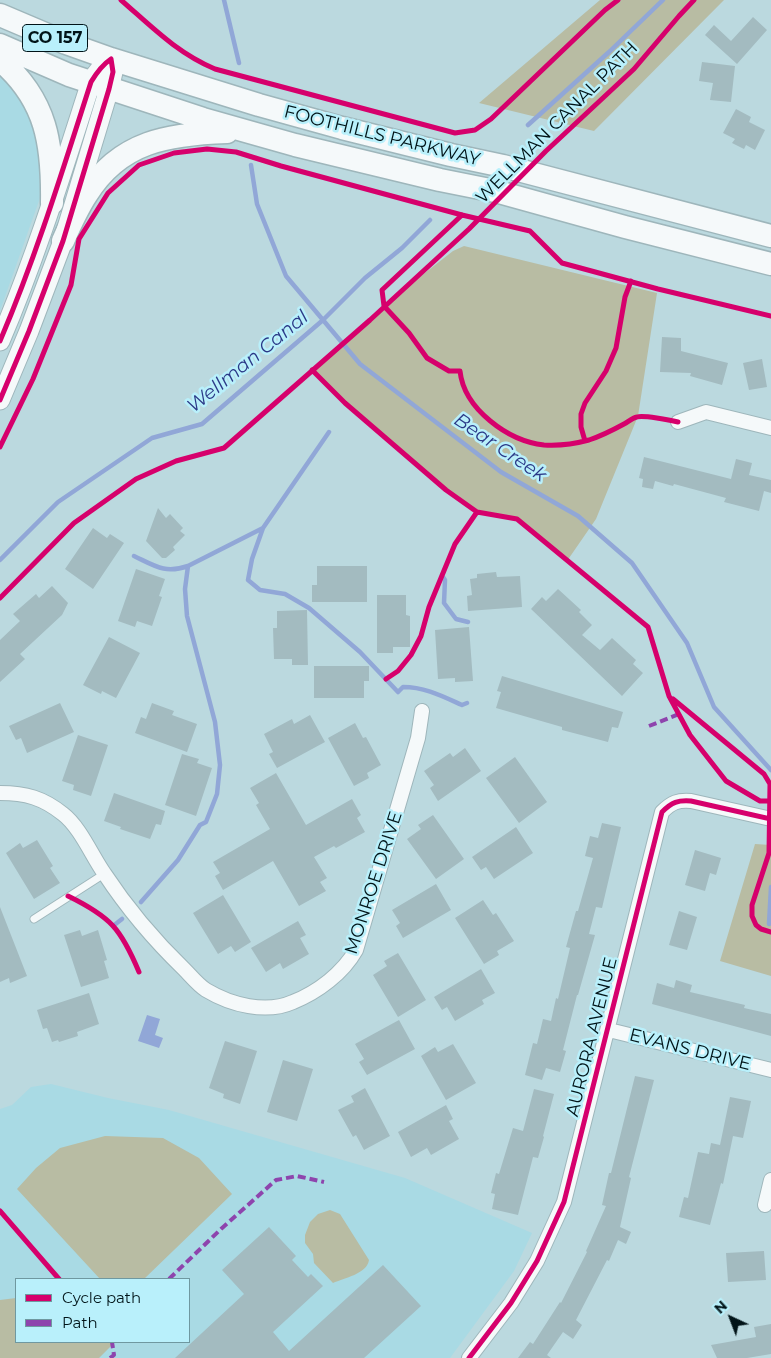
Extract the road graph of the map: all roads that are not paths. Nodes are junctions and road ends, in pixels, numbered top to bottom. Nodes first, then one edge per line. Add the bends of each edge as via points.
1 (0, 15) edge
2 (0, 46) edge
3 (111, 59) junction
4 (0, 60) edge
5 (100, 85) junction
6 (296, 144) junction
7 (52, 203) junction
8 (771, 236) edge
9 (63, 241) junction
10 (771, 264) edge
11 (0, 341) edge
12 (0, 400) edge
13 (678, 422) dead end
14 (771, 428) edge
15 (422, 711) dead end
16 (0, 793) edge
17 (771, 819) edge
18 (104, 874) junction
19 (34, 919) dead end
20 (609, 1030) junction
21 (771, 1070) edge
22 (771, 1180) edge
23 (765, 1205) dead end
24 (469, 1358) edge

1 - 3 highway, FOOTHILLS PARKWAY / CO 157
2 - 5 highway, FOOTHILLS PARKWAY / CO 157
3 - 5 main road via 113,72
3 - 8 highway, FOOTHILLS PARKWAY / CO 157 via 342,128
4 - 7 highway via 30,94 45,125 51,159
5 - 6 highway, FOOTHILLS PARKWAY / CO 157 via 203,119
5 - 7 main road
5 - 9 main road
6 - 9 highway via 227,132 186,134 148,143 118,160 96,181
6 - 10 highway, FOOTHILLS PARKWAY / CO 157
7 - 11 main road
9 - 12 main road
13 - 14 street via 706,412
15 - 18 street, MONROE DRIVE via 418,738 356,950 338,973 308,996 285,1006 262,1008 234,1002 205,989 161,946
16 - 18 street, MONROE DRIVE via 32,796 64,815
17 - 20 street, AURORA AVENUE via 678,800 662,812
18 - 19 lane
20 - 21 street, EVANS DRIVE
20 - 24 street, AURORA AVENUE via 564,1202 550,1236 511,1303
22 - 23 street

